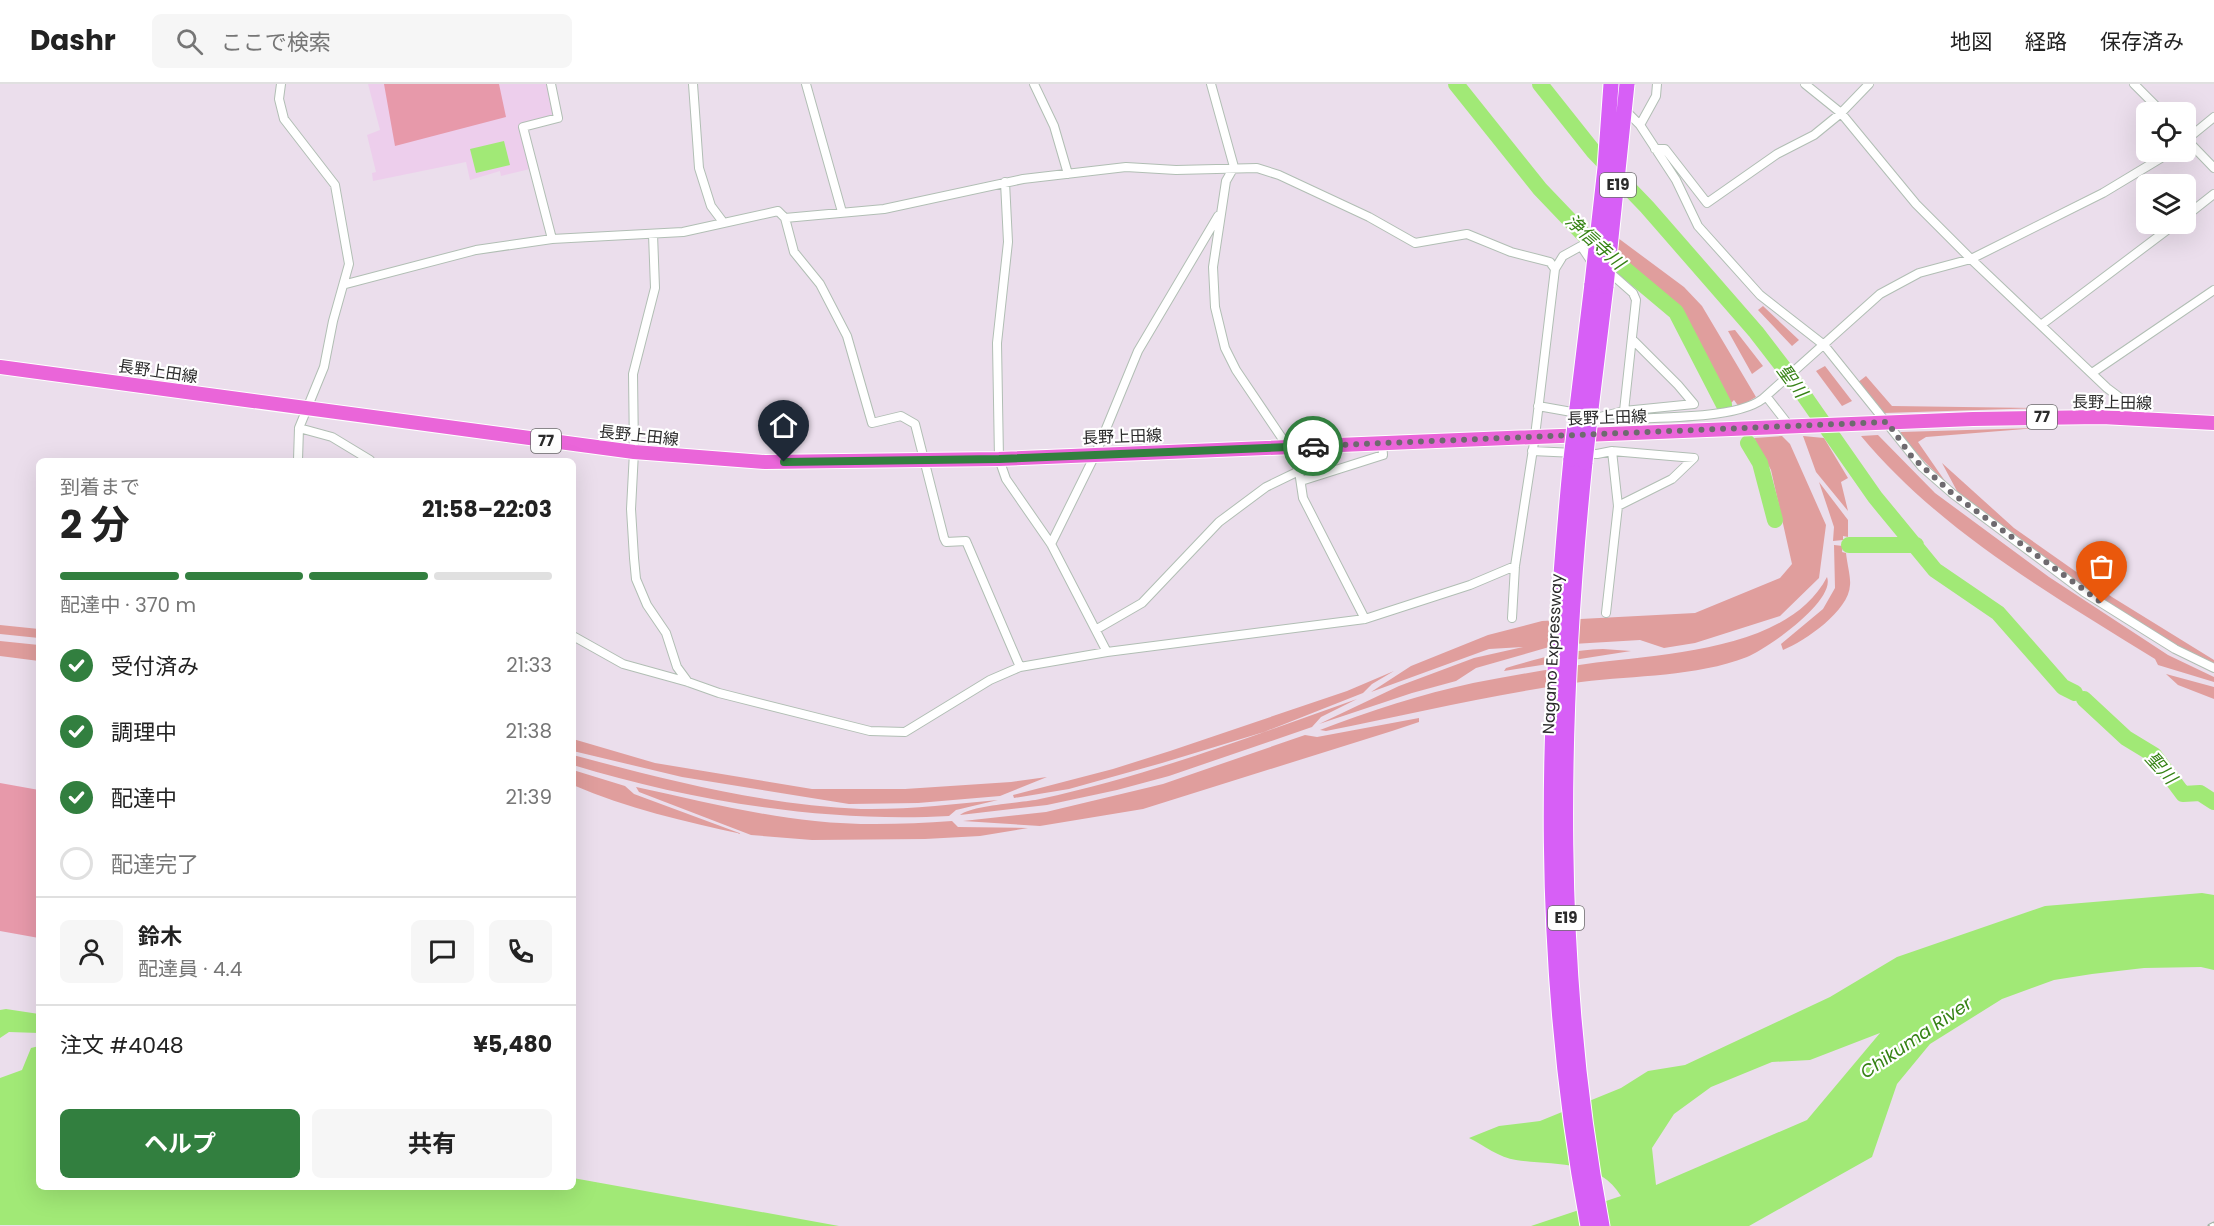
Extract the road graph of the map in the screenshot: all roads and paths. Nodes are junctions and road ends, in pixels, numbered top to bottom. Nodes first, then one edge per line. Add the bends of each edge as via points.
1 (281, 84) edge
2 (551, 84) edge
3 (693, 84) edge
4 (806, 84) edge
5 (1034, 84) edge
6 (1211, 84) edge
7 (1599, 84) edge
8 (1611, 84) edge
9 (1627, 84) edge
10 (1657, 84) edge
11 (1805, 84) edge
12 (1869, 84) edge
13 (2134, 84) edge
14 (2152, 102) edge
15 (1841, 113) junction
16 (2214, 117) edge
17 (1640, 125) junction
18 (2196, 132) edge
19 (1655, 149) junction
20 (2196, 150) edge
21 (2155, 162) edge
22 (1234, 167) junction
23 (2214, 168) edge
24 (1068, 174) junction
25 (1005, 182) junction
26 (2214, 194) edge
27 (2196, 208) edge
28 (842, 212) junction
29 (1219, 213) junction
30 (785, 218) junction
31 (723, 222) junction
32 (653, 234) junction
33 (2162, 234) edge
34 (552, 239) junction
35 (1971, 259) junction
36 (1556, 269) junction
37 (346, 284) junction
38 (1599, 285) junction
39 (2214, 290) edge
40 (2041, 325) junction
41 (1634, 341) junction
42 (1821, 347) junction
43 (0, 367) edge
44 (2092, 373) junction
45 (1769, 393) junction
46 (1538, 406) junction
47 (306, 409) junction
48 (1624, 411) junction
49 (1612, 414) junction
50 (2145, 419) junction
51 (1887, 422) junction
52 (2214, 423) edge
53 (299, 428) junction
54 (1795, 428) junction
55 (1535, 436) junction
56 (1382, 442) junction
57 (1288, 447) junction
58 (1532, 451) junction
59 (1612, 451) junction
60 (634, 452) junction
61 (1096, 453) junction
62 (298, 458) edge
63 (367, 458) edge
64 (999, 459) junction
65 (923, 460) junction
66 (1299, 471) junction
67 (1301, 481) junction
68 (1618, 506) junction
69 (1051, 544) junction
70 (1515, 566) junction
71 (1606, 613) dead end
72 (1512, 618) dead end
73 (1365, 619) junction
74 (1097, 629) junction
75 (576, 638) edge
76 (1107, 652) junction
77 (1020, 667) junction
78 (2214, 668) edge
79 (688, 682) junction
80 (1591, 1226) edge

1 - 37 street via 279,99 284,119 335,185 350,264
2 - 34 street via 558,118 523,127
3 - 31 street via 699,168 711,206
4 - 28 street
5 - 24 street via 1054,126
6 - 22 street
7 - 17 street
8 - 38 highway, Nagano Expressway / E19, bridge
9 - 38 highway, Nagano Expressway / E19, bridge
10 - 17 street via 1656,96
11 - 15 street
12 - 15 street
13 - 14 street
15 - 19 street via 1814,135 1777,154 1707,203 1665,149
15 - 35 street via 1916,204
16 - 18 street
17 - 19 street
19 - 42 street via 1689,203 1698,226 1760,294
20 - 23 street
21 - 35 street via 2103,194
22 - 24 street via 1126,167
22 - 29 street via 1226,181
22 - 36 street via 1257,168 1279,175 1415,243 1467,234 1550,262
24 - 25 street
25 - 28 street via 916,203
25 - 64 street via 1008,242 997,344
26 - 27 street
28 - 30 street
29 - 57 street via 1213,267 1215,307 1226,348 1236,370
29 - 61 street via 1138,351
30 - 31 street via 778,211
30 - 65 street via 794,252 820,284 847,336 872,423 907,417 917,428
31 - 32 street
32 - 34 street
32 - 60 street via 655,288 633,374
33 - 40 street
34 - 37 street via 476,250
35 - 40 street
35 - 42 street via 1903,280 1880,294
36 - 41 street via 1563,256 1581,246 1591,261 1616,278 1636,300
36 - 46 street
37 - 47 street via 337,306 324,367
38 - 80 highway, Nagano Expressway / E19, bridge via 1564,608 1568,956
39 - 44 street
40 - 44 street
41 - 48 street
41 - 48 street via 1694,404
42 - 45 street
42 - 51 street
43 - 47 main road, 長野上田線 / 77
44 - 50 street via 2118,398 2141,400
45 - 49 street via 1759,404 1738,411 1628,419
45 - 54 street
46 - 49 street via 1600,417
46 - 55 street
47 - 53 street
47 - 60 main road, 長野上田線 / 77
48 - 49 street
50 - 51 main road, 長野上田線 / 77 via 2026,417
50 - 52 main road, 長野上田線 / 77
51 - 54 main road, 長野上田線 / 77
51 - 78 street via 1917,462 1978,513 2084,592
53 - 62 street
53 - 63 street via 332,437
54 - 55 main road, 長野上田線 / 77
55 - 56 main road, 長野上田線 / 77
55 - 58 street
56 - 57 main road, 長野上田線 / 77
56 - 67 street via 1383,455
57 - 61 main road, 長野上田線 / 77
57 - 66 street
58 - 59 street
58 - 70 street
59 - 68 street
59 - 68 street via 1694,458 1672,478
60 - 65 main road, 長野上田線 / 77 via 774,462
60 - 79 street via 631,508 636,579 647,605 666,633 677,667
61 - 64 main road, 長野上田線 / 77
61 - 69 street
64 - 65 main road, 長野上田線 / 77
64 - 69 street via 1006,479
65 - 77 street via 944,538 946,542 966,541
66 - 67 street
66 - 74 street via 1266,487 1219,522 1142,603
67 - 73 street via 1303,498
68 - 71 street
69 - 74 street
70 - 72 street
70 - 73 street
73 - 76 street
74 - 76 street
75 - 79 street via 623,664
76 - 77 street
77 - 79 street via 990,680 905,732 884,733 802,716

